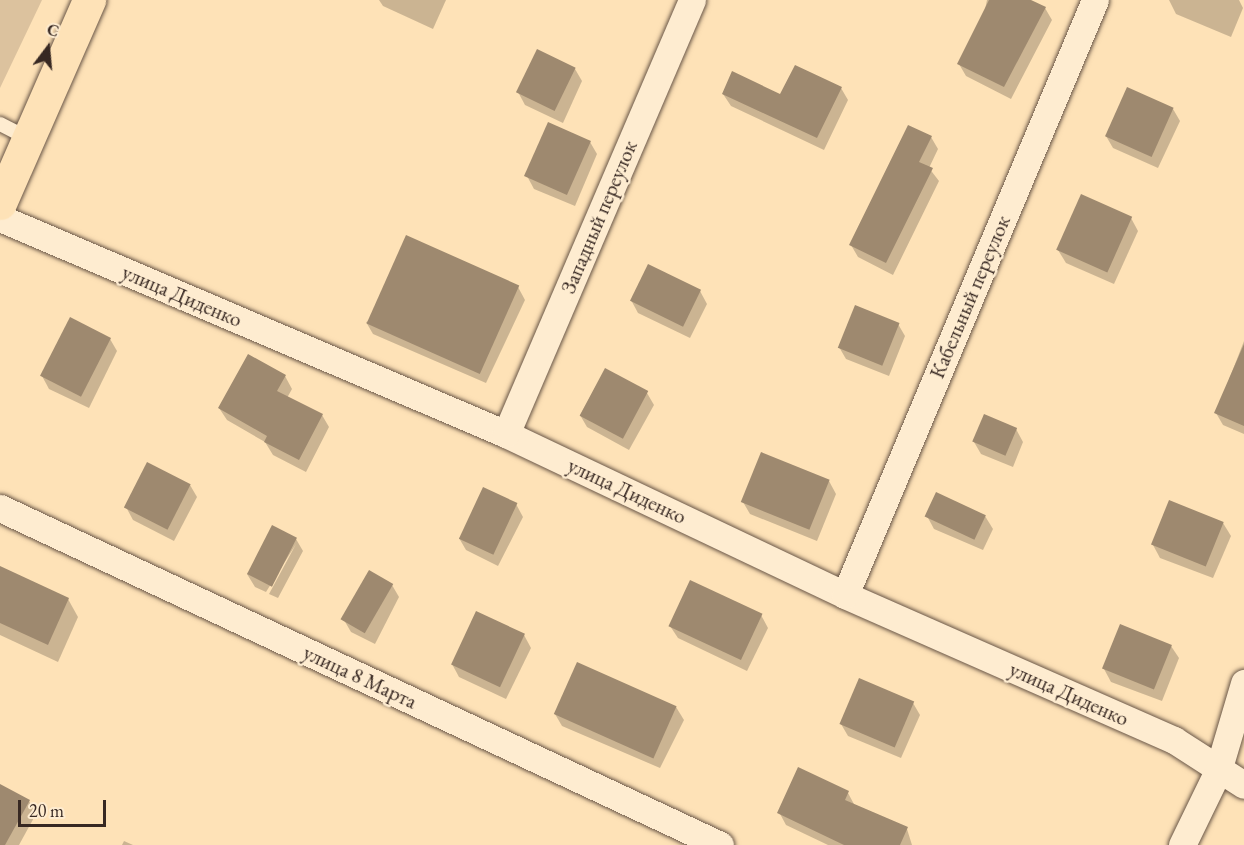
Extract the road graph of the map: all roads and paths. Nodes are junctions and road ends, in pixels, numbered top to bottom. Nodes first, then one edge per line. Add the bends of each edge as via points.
1 (89, 0) edge
2 (692, 0) edge
3 (1095, 0) edge
4 (14, 131) edge
5 (0, 203) edge
6 (0, 218) edge
7 (506, 434) junction
8 (0, 508) edge
9 (845, 595) junction
10 (1244, 683) edge
11 (1218, 771) junction
12 (1244, 785) edge
13 (720, 845) edge
14 (1182, 845) edge

1 - 4 main road
2 - 7 street, Западный переулок
3 - 9 street, Кабельный переулок
4 - 5 main road
6 - 7 street, улица Диденко
7 - 9 street, улица Диденко
8 - 13 street, улица 8 Марта
9 - 11 street, улица Диденко via 1174,740
10 - 11 street
11 - 12 street, улица Диденко
11 - 14 street

